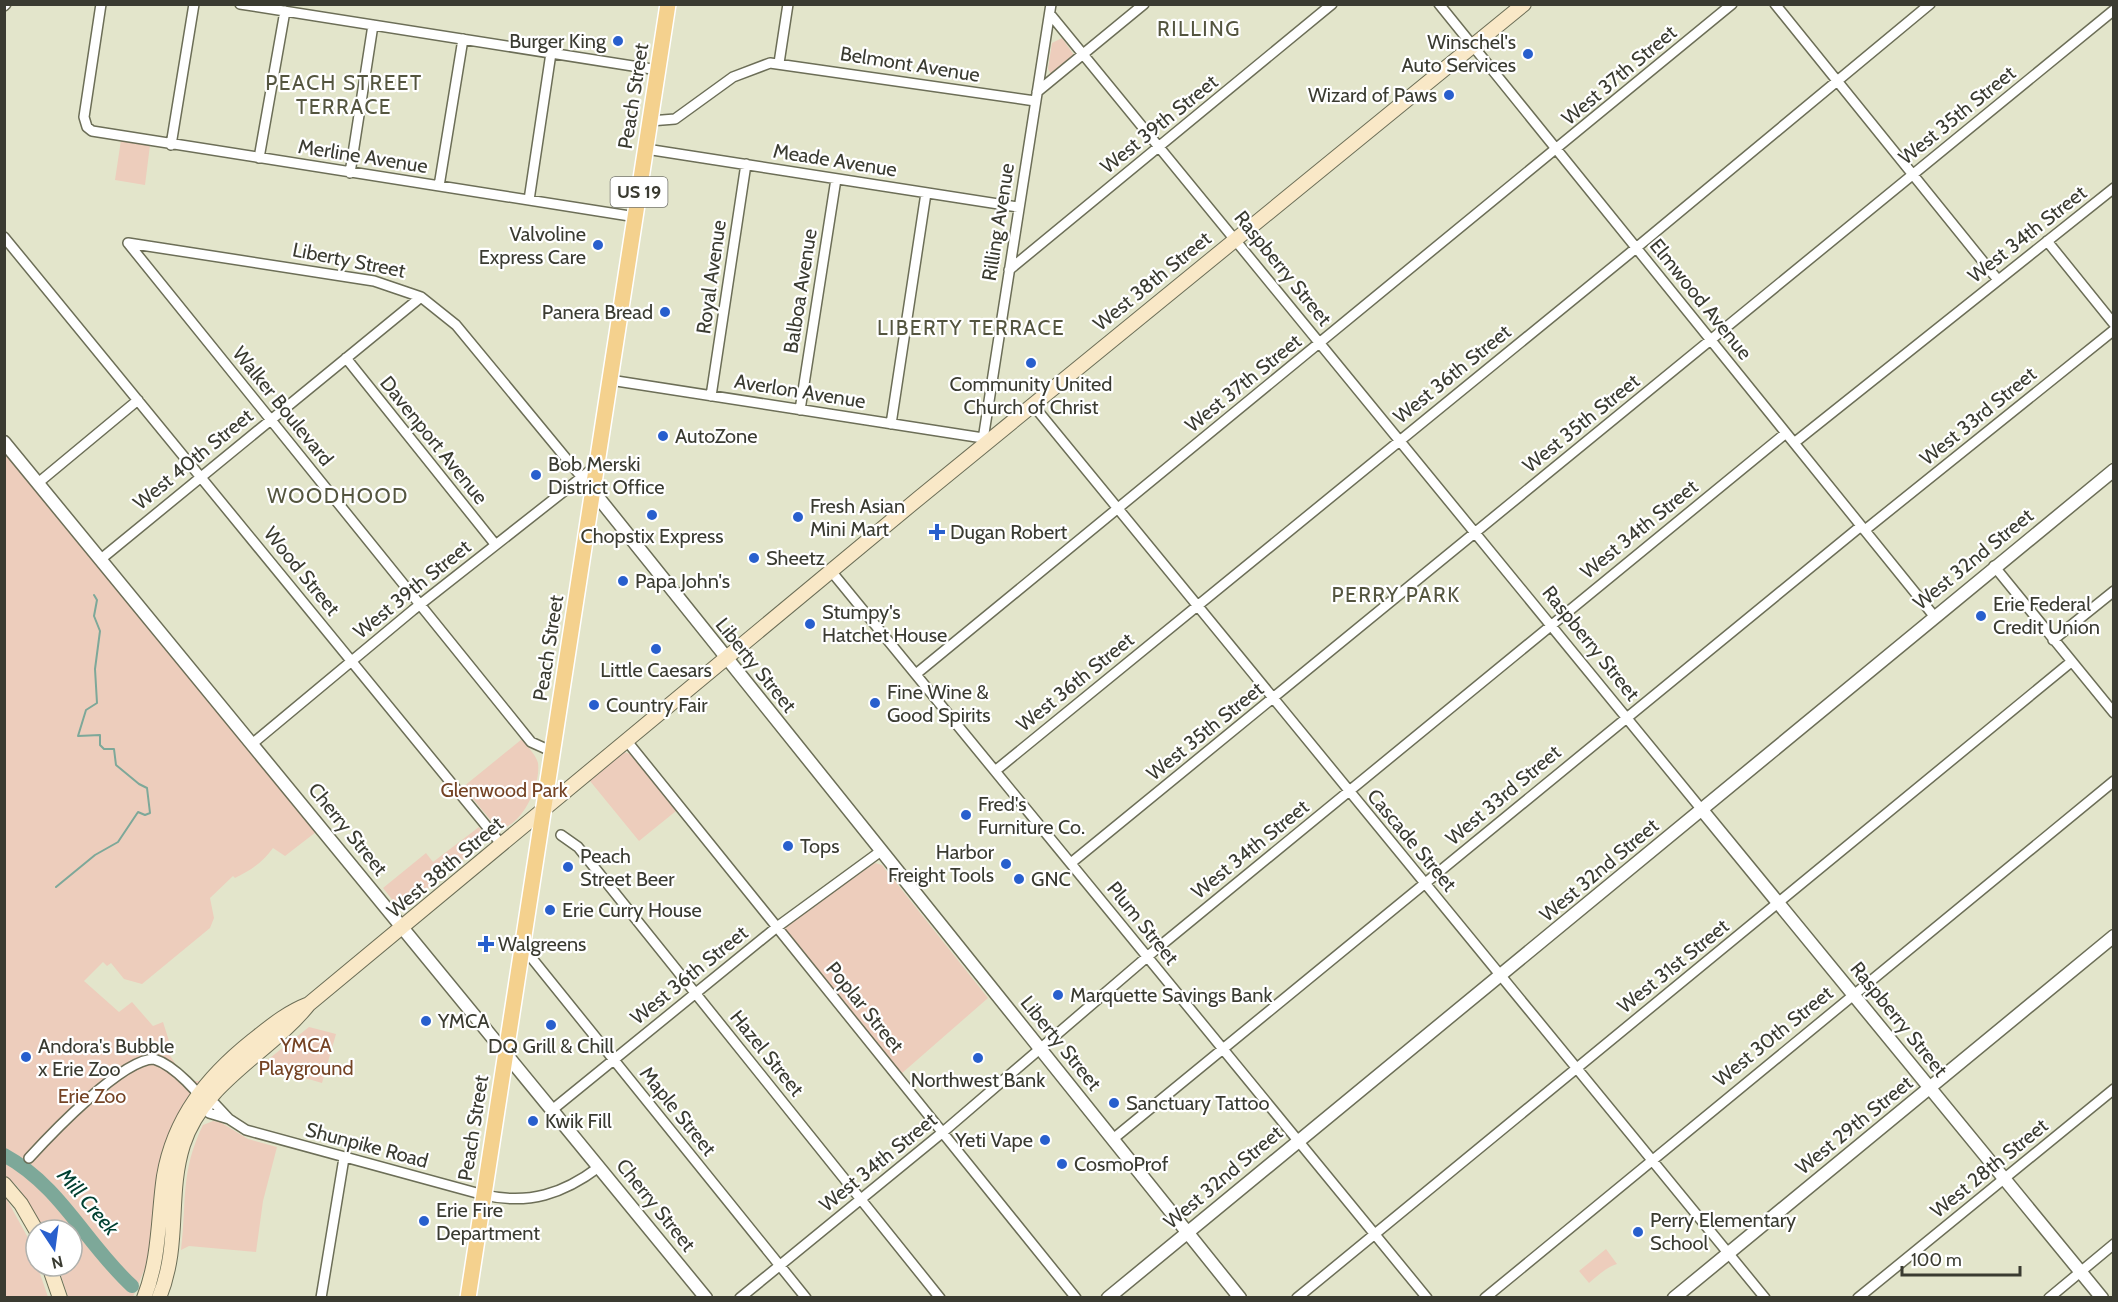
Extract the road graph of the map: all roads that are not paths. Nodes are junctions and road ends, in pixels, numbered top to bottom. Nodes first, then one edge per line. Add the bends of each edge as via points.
1 (101, 4) edge
2 (194, 4) edge
3 (240, 4) edge
4 (669, 4) edge
5 (788, 4) edge
6 (1144, 4) edge
7 (1332, 4) edge
8 (1439, 4) edge
9 (1524, 4) edge
10 (1732, 4) edge
11 (1775, 4) edge
12 (1930, 4) edge
13 (1051, 9) edge
14 (2114, 10) edge
15 (285, 12) junction
16 (373, 25) junction
17 (463, 39) junction
18 (1473, 46) junction
19 (551, 53) junction
20 (1082, 55) junction
21 (779, 63) junction
22 (658, 70) junction
23 (1837, 81) junction
24 (1036, 97) junction
25 (650, 122) junction
26 (171, 145) junction
27 (646, 148) junction
28 (1158, 148) junction
29 (1557, 150) junction
30 (259, 158) junction
31 (746, 164) junction
32 (350, 172) junction
33 (1912, 175) junction
34 (836, 179) junction
35 (439, 186) junction
36 (2114, 188) edge
37 (926, 193) junction
38 (528, 200) junction
39 (1018, 207) junction
40 (636, 217) junction
41 (4, 237) edge
42 (1234, 239) junction
43 (2047, 241) junction
44 (128, 243) joint
45 (1636, 248) junction
46 (1009, 270) junction
47 (1998, 280) junction
48 (421, 297) junction
49 (2114, 324) edge
50 (2114, 330) edge
51 (1711, 340) junction
52 (1319, 343) junction
53 (346, 358) junction
54 (610, 380) junction
55 (711, 396) junction
56 (138, 400) junction
57 (1033, 405) junction
58 (800, 410) junction
59 (270, 420) junction
60 (891, 424) junction
61 (1786, 433) junction
62 (1399, 440) junction
63 (4, 442) edge
64 (983, 442) junction
65 (1794, 443) junction
66 (597, 465) junction
67 (2114, 470) edge
68 (201, 476) junction
69 (580, 478) junction
70 (38, 483) junction
71 (592, 491) junction
72 (1118, 508) junction
73 (1863, 528) junction
74 (1474, 533) junction
75 (495, 544) junction
76 (100, 558) junction
77 (1994, 566) junction
78 (831, 571) junction
79 (2114, 591) edge
80 (420, 605) junction
81 (1198, 606) junction
82 (1934, 616) junction
83 (1551, 624) junction
84 (2053, 640) junction
85 (725, 658) junction
86 (352, 661) junction
87 (2071, 662) junction
88 (916, 674) junction
89 (1274, 698) junction
90 (2113, 711) edge
91 (1626, 717) junction
92 (626, 740) junction
93 (252, 744) junction
94 (553, 752) junction
95 (995, 771) junction
96 (2114, 782) edge
97 (1349, 792) junction
98 (1702, 810) junction
99 (544, 811) junction
100 (561, 836) dead end
101 (502, 845) junction
102 (881, 851) junction
103 (1071, 863) junction
104 (1425, 883) junction
105 (1778, 903) junction
106 (402, 927) junction
107 (777, 927) junction
108 (2114, 936) edge
109 (522, 946) junction
110 (1148, 957) junction
111 (1500, 976) junction
112 (696, 993) junction
113 (1853, 994) junction
114 (1223, 1048) junction
115 (1040, 1049) junction
116 (506, 1053) junction
117 (614, 1060) junction
118 (1576, 1069) junction
119 (1930, 1087) junction
120 (2114, 1089) edge
121 (202, 1098) junction
122 (552, 1110) junction
123 (190, 1117) junction
124 (943, 1132) junction
125 (1113, 1139) junction
126 (1298, 1140) junction
127 (29, 1158) dead end
128 (344, 1158) junction
129 (1652, 1159) junction
130 (599, 1167) junction
131 (2005, 1178) junction
132 (4, 1184) edge
133 (484, 1196) junction
134 (862, 1199) junction
135 (29, 1218) edge
136 (1187, 1232) junction
137 (1374, 1233) junction
138 (2114, 1244) edge
139 (1728, 1253) junction
140 (780, 1265) junction
141 (2080, 1272) junction
142 (53, 1278) edge
143 (147, 1292) edge
144 (60, 1298) edge
145 (140, 1298) edge
146 (159, 1298) edge
147 (321, 1298) edge
148 (468, 1298) edge
149 (706, 1298) edge
150 (740, 1298) edge
151 (806, 1298) edge
152 (940, 1298) edge
153 (1076, 1298) edge
154 (1108, 1298) edge
155 (1240, 1298) edge
156 (1297, 1298) edge
157 (1427, 1298) edge
158 (1485, 1298) edge
159 (1674, 1298) edge
160 (1765, 1298) edge
161 (1858, 1298) edge
162 (2049, 1298) edge
163 (2102, 1298) edge

1 - 26 street, Merline Avenue via 84,117 87,127 101,134
2 - 26 street
3 - 15 street
4 - 22 main road, Peach Street / US 19
5 - 21 street
6 - 20 street
7 - 28 street, West 39th Street
8 - 18 street, Elmwood Avenue
9 - 18 main road, West 38th Street
10 - 29 street, West 37th Street
11 - 23 street
12 - 23 street, West 36th Street
13 - 20 street, Raspberry Street
13 - 24 street, Rilling Avenue
14 - 33 street, West 35th Street
15 - 16 street
15 - 30 street
16 - 17 street
16 - 32 street
17 - 19 street
17 - 35 street
18 - 29 street, Elmwood Avenue
18 - 42 main road, West 38th Street
19 - 22 street
19 - 38 street
20 - 24 street
20 - 28 street, Raspberry Street
21 - 24 street, Belmont Avenue
21 - 25 street via 733,77 675,119
22 - 25 main road, Peach Street / US 19
23 - 33 street
23 - 45 street, West 36th Street
24 - 39 street, Rilling Avenue
25 - 27 main road, Peach Street / US 19
26 - 30 street, Merline Avenue
27 - 31 street, Meade Avenue
27 - 40 main road, Peach Street / US 19
28 - 42 street, Raspberry Street
28 - 46 street, West 39th Street
29 - 45 street, Elmwood Avenue
29 - 52 street, West 37th Street
30 - 32 street, Merline Avenue
31 - 34 street, Meade Avenue
31 - 55 street, Royal Avenue
32 - 35 street, Merline Avenue
33 - 47 street
33 - 51 street, West 35th Street
34 - 37 street, Meade Avenue
34 - 58 street, Balboa Avenue
35 - 38 street, Merline Avenue
36 - 43 street, West 34th Street
37 - 39 street, Meade Avenue
37 - 60 street
38 - 40 street, Merline Avenue
39 - 46 street, Rilling Avenue
40 - 54 main road, Peach Street / US 19
41 - 56 street, Wood Street
42 - 52 street, Raspberry Street
42 - 57 main road, West 38th Street
43 - 47 street, West 34th Street
43 - 49 street
44 - 48 street, Liberty Street via 374,281
44 - 59 street, Walker Boulevard
45 - 51 street, Elmwood Avenue
45 - 62 street, West 36th Street
46 - 64 street, Rilling Avenue
47 - 65 street, West 34th Street
48 - 53 street, West 40th Street
48 - 69 street, Liberty Street via 456,325
50 - 73 street, West 33rd Street
51 - 61 street, Elmwood Avenue
51 - 74 street, West 35th Street
52 - 62 street, Raspberry Street
52 - 72 street, West 37th Street
53 - 59 street, West 40th Street
53 - 75 street, Davenport Avenue
54 - 55 street, Averlon Avenue
54 - 66 main road, Peach Street / US 19
55 - 58 street, Averlon Avenue
56 - 68 street, Wood Street
56 - 70 street
57 - 64 main road, West 38th Street
57 - 72 street, Cascade Street
58 - 60 street, Averlon Avenue
59 - 68 street, West 40th Street
59 - 80 street, Walker Boulevard
60 - 64 street, Averlon Avenue
61 - 65 street, Elmwood Avenue
61 - 83 street, West 34th Street
62 - 74 street, Raspberry Street
62 - 81 street, West 36th Street
63 - 70 street, Cherry Street
64 - 78 main road, West 38th Street
65 - 73 street, Elmwood Avenue
66 - 69 street, West 39th Street
66 - 71 main road, Peach Street / US 19
67 - 77 street, West 32nd Street
68 - 76 street, West 40th Street
68 - 86 street, Wood Street
69 - 71 street, Liberty Street
69 - 75 street, West 39th Street
70 - 76 street, Cherry Street
71 - 85 street, Liberty Street
71 - 94 main road, Peach Street / US 19
72 - 81 street, Cascade Street
72 - 88 street, West 37th Street
73 - 82 street, Elmwood Avenue
73 - 91 street, West 33rd Street
74 - 83 street, Raspberry Street
74 - 89 street, West 35th Street
75 - 80 street, West 39th Street
76 - 93 street, Cherry Street
77 - 82 street, West 32nd Street
77 - 84 street
78 - 85 main road, West 38th Street
78 - 88 street, Plum Street
79 - 84 street
80 - 86 street, West 39th Street
80 - 94 street, Walker Boulevard via 531,742
81 - 89 street, Cascade Street
81 - 95 street, West 36th Street
82 - 98 street, West 32nd Street
83 - 91 street, Raspberry Street
83 - 97 street, West 34th Street
84 - 87 street
85 - 92 main road, West 38th Street
85 - 102 street, Liberty Street
86 - 93 street, West 39th Street
86 - 101 street, Wood Street
87 - 90 street
87 - 105 street, West 31st Street
88 - 95 street, Plum Street
89 - 97 street, Cascade Street
89 - 103 street, West 35th Street
91 - 98 street, Raspberry Street
91 - 104 street, West 33rd Street
92 - 99 main road, West 38th Street
92 - 107 street, Poplar Street
93 - 106 street, Cherry Street
94 - 99 main road, Peach Street / US 19
95 - 103 street, Plum Street
96 - 113 street, West 30th Street
97 - 104 street, Cascade Street
97 - 110 street, West 34th Street
98 - 105 street, Raspberry Street
98 - 111 street, West 32nd Street
99 - 101 main road, West 38th Street
99 - 109 main road, Peach Street / US 19
100 - 112 street, Hazel Street via 578,847
101 - 106 main road, West 38th Street
102 - 107 street, West 36th Street
102 - 115 street, Liberty Street
103 - 110 street, Plum Street
104 - 111 street, Cascade Street
104 - 114 street, West 33rd Street
105 - 113 street, Raspberry Street
105 - 118 street, West 31st Street
106 - 116 street, Cherry Street
106 - 121 main road, West 38th Street
107 - 112 street, West 36th Street
107 - 124 street, Poplar Street
108 - 119 street, West 29th Street
109 - 116 main road, Peach Street / US 19
109 - 117 street, Maple Street
110 - 114 street, Plum Street
110 - 115 street, West 34th Street
111 - 118 street, Cascade Street
111 - 126 street, West 32nd Street
112 - 117 street, West 36th Street
112 - 134 street, Hazel Street
113 - 119 street, Raspberry Street
113 - 129 street, West 30th Street
114 - 125 street, West 33rd Street
114 - 126 street, Plum Street
115 - 124 street, West 34th Street
115 - 125 street, Liberty Street
116 - 122 street, Cherry Street
116 - 133 main road, Peach Street / US 19
117 - 122 street, West 36th Street
117 - 140 street, Maple Street
118 - 129 street, Cascade Street
118 - 137 street, West 31st Street
119 - 131 street, Raspberry Street
119 - 139 street, West 29th Street
120 - 131 street, West 28th Street
121 - 123 main road, West 38th Street
121 - 127 street, Shunpike Road via 169,1067 154,1059 133,1065 59,1127
121 - 128 street, Shunpike Road via 249,1132
122 - 130 street, Cherry Street
123 - 143 main road, West 38th Street via 169,1154 157,1251
123 - 146 main road, West 38th Street via 179,1160 172,1254
124 - 134 street, West 34th Street
124 - 153 street, Poplar Street
125 - 136 street, Liberty Street
126 - 136 street, West 32nd Street
126 - 137 street, Plum Street
128 - 133 street, Shunpike Road
128 - 147 street
129 - 139 street, Cascade Street
129 - 158 street, West 30th Street
130 - 133 street, Shunpike Road via 573,1185 544,1197 515,1200
130 - 149 street, Cherry Street
131 - 141 street, Raspberry Street
131 - 161 street, West 28th Street
132 - 135 main road
133 - 148 main road, Peach Street / US 19
134 - 140 street, West 34th Street
134 - 152 street, Hazel Street
136 - 154 street, West 32nd Street
136 - 155 street, Liberty Street
137 - 156 street, West 31st Street
137 - 157 street, Plum Street
138 - 141 street
139 - 159 street, West 29th Street
139 - 160 street, Cascade Street
140 - 150 street, West 34th Street
140 - 151 street, Maple Street
141 - 162 street
141 - 163 street, Raspberry Street
142 - 144 main road
143 - 145 main road

